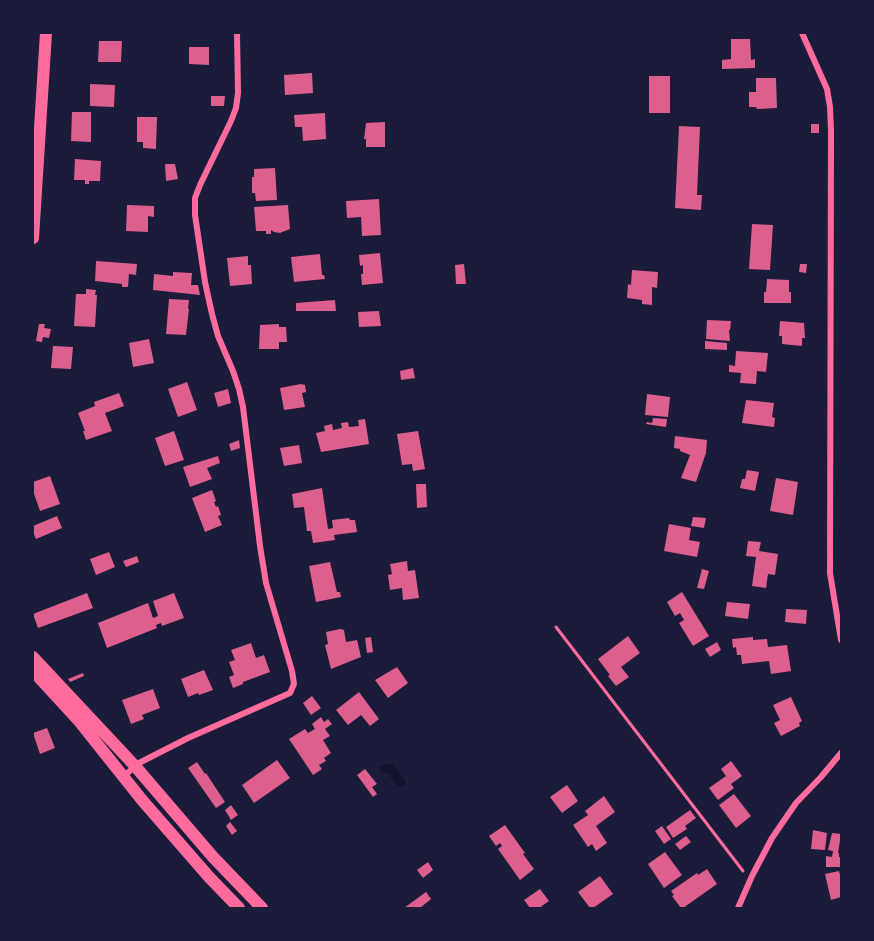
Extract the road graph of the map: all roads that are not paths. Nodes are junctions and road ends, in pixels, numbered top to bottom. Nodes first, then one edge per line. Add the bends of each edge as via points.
1 (46, 33) edge
2 (237, 33) edge
3 (802, 33) edge
4 (33, 238) edge
5 (841, 640) edge
6 (33, 657) edge
7 (33, 671) edge
8 (841, 753) edge
9 (135, 766) junction
10 (124, 776) junction
11 (239, 908) edge
12 (262, 908) edge
13 (738, 908) edge

1 - 4 main road
2 - 9 street via 236,108 195,198 195,215 212,314 239,388 266,583 294,684 290,693
3 - 5 street via 827,89 830,107 830,573
6 - 9 main road
7 - 10 main road
8 - 13 street via 796,802 772,838
9 - 10 street
9 - 12 main road via 213,858
10 - 11 main road

